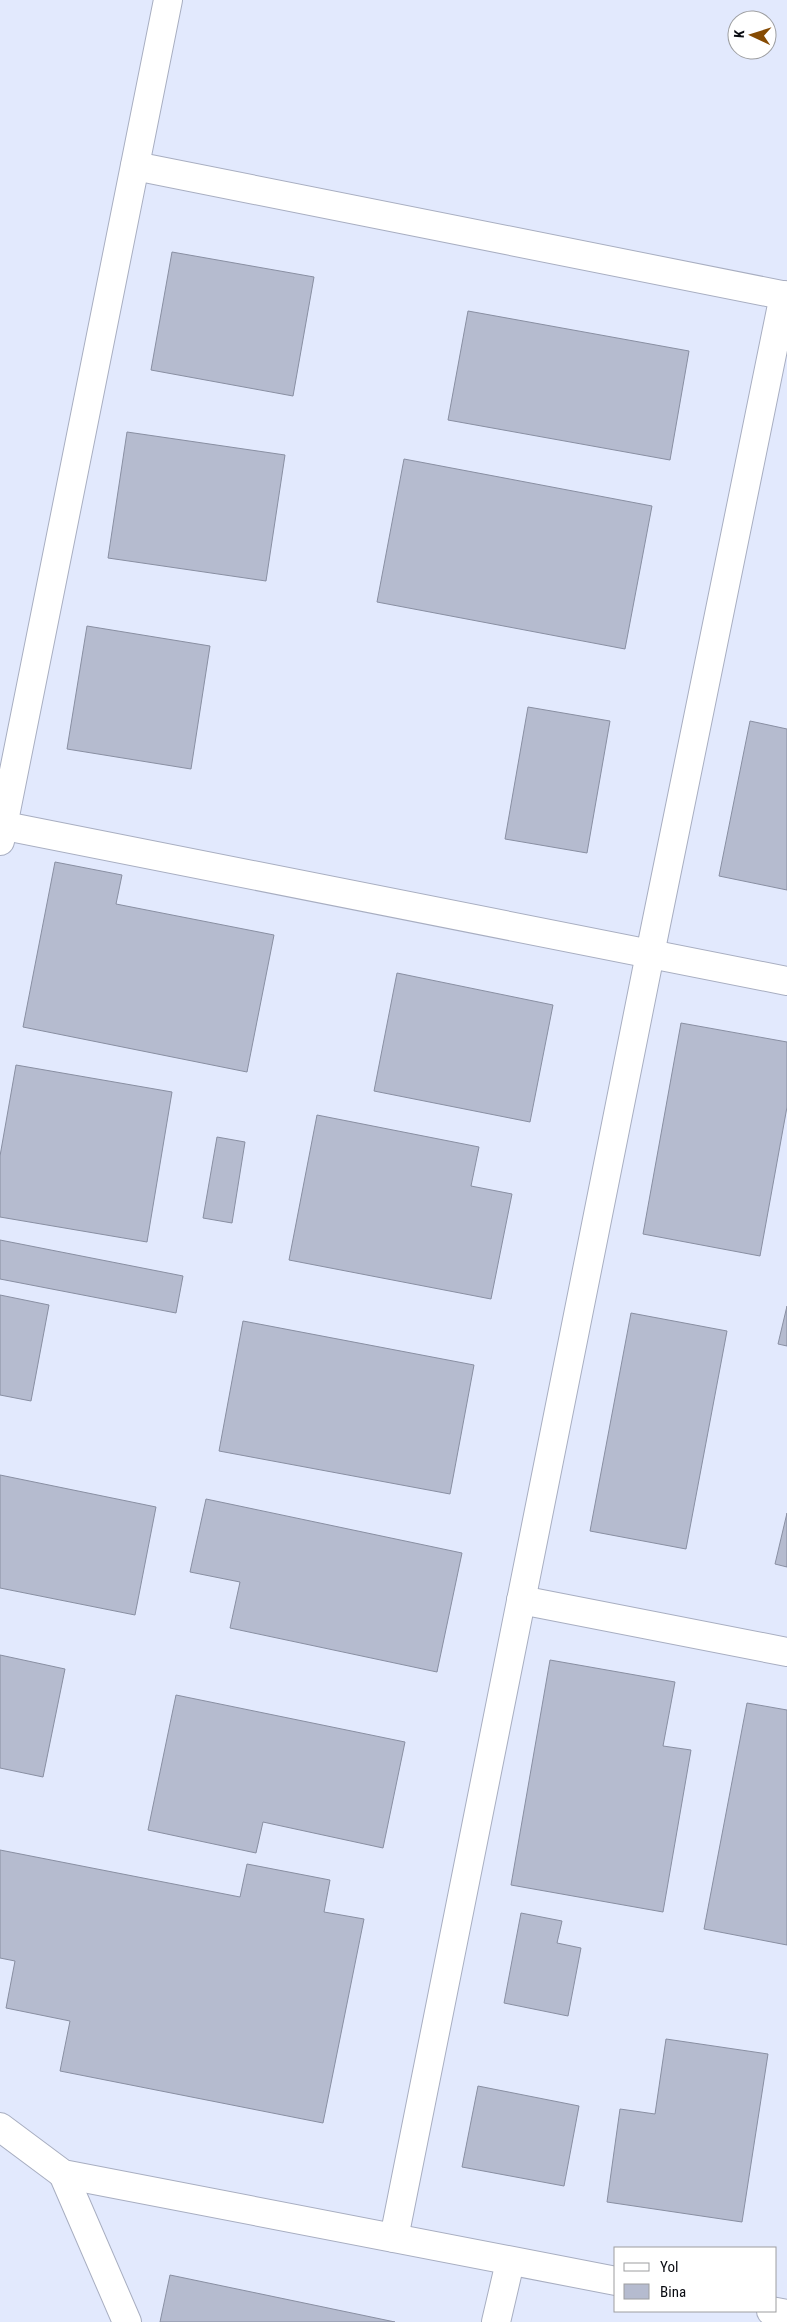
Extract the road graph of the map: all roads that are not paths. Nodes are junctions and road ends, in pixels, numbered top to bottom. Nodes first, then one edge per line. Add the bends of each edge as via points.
1 (168, 0) edge
2 (135, 166) junction
3 (786, 296) edge
4 (1, 831) edge
5 (650, 954) junction
6 (787, 981) edge
7 (521, 1600) junction
8 (787, 1652) edge
9 (0, 2128) edge
10 (63, 2174) junction
11 (394, 2238) junction
12 (510, 2262) junction
13 (614, 2281) edge
14 (127, 2322) edge
15 (496, 2322) edge

1 - 2 street
2 - 3 street
2 - 4 street
3 - 5 street
4 - 5 street
5 - 6 street
5 - 7 street
7 - 8 street
7 - 11 street
9 - 10 street
10 - 11 street
10 - 14 street
11 - 12 street
12 - 13 street
12 - 15 street

